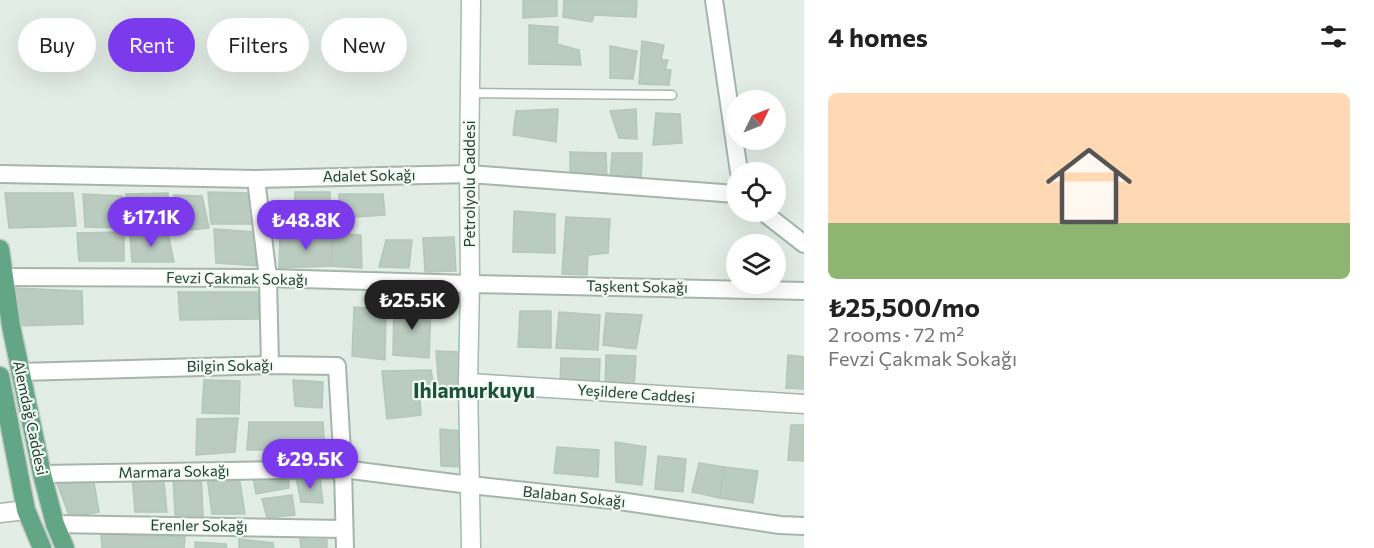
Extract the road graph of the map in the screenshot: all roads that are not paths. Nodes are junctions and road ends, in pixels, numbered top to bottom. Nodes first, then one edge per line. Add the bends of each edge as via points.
1 (471, 0) edge
2 (714, 0) edge
3 (470, 93) junction
4 (672, 96) dead end
5 (738, 162) edge
6 (0, 174) edge
7 (469, 174) junction
8 (256, 179) junction
9 (726, 193) edge
10 (776, 222) edge
11 (804, 244) edge
12 (0, 249) edge
13 (4, 277) junction
14 (268, 278) junction
15 (470, 284) junction
16 (804, 291) edge
17 (270, 365) junction
18 (20, 372) junction
19 (0, 380) edge
20 (468, 383) junction
21 (804, 404) edge
22 (343, 469) junction
23 (42, 474) junction
24 (470, 485) junction
25 (26, 510) junction
26 (0, 513) edge
27 (55, 524) junction
28 (804, 526) edge
29 (344, 529) junction
30 (42, 548) edge
31 (65, 548) edge
32 (345, 548) edge
33 (471, 548) edge

1 - 3 main road, Petrolyolu Caddesi
2 - 5 street
3 - 4 lane
3 - 7 main road, Petrolyolu Caddesi
6 - 8 street, Adalet Sokağı
7 - 8 street, Adalet Sokağı
7 - 9 street, Adalet Sokağı
7 - 15 main road, Petrolyolu Caddesi
8 - 14 street
10 - 11 street
12 - 13 main road, Alemdağ Caddesi
13 - 14 street, Fevzi Çakmak Sokağı
13 - 18 main road, Alemdağ Caddesi
14 - 15 street, Fevzi Çakmak Sokağı
14 - 17 street
15 - 16 street, Taşkent Sokağı
15 - 20 main road, Petrolyolu Caddesi
17 - 18 street, Bilgin Sokağı
17 - 22 street, Bilgin Sokağı via 338,366
18 - 23 main road, Alemdağ Caddesi
19 - 25 main road, Alemdağ Caddesi
20 - 21 main road, Yeşildere Caddesi
20 - 24 main road, Petrolyolu Caddesi
22 - 23 street, Marmara Sokağı
22 - 24 street, Balaban Sokağı
22 - 29 street
23 - 27 main road, Alemdağ Caddesi
24 - 28 street, Balaban Sokağı
24 - 33 main road, Petrolyolu Caddesi
25 - 26 main road
25 - 30 main road, Alemdağ Caddesi
27 - 29 street, Erenler Sokağı
27 - 31 main road, Alemdağ Caddesi
29 - 32 street

